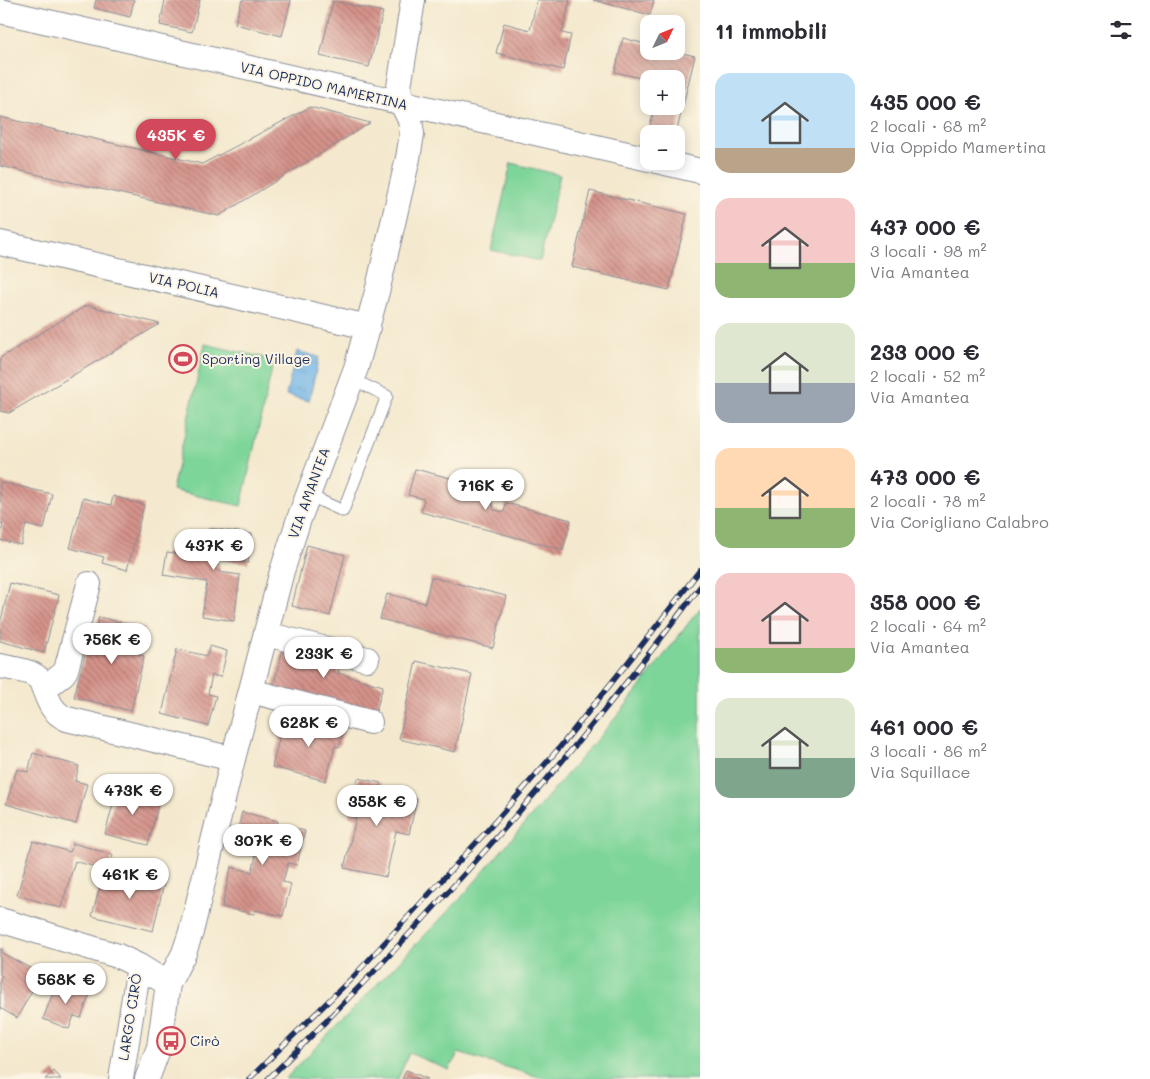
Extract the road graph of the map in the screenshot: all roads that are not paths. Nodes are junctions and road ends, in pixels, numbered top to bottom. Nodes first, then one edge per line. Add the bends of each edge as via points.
1 (413, 0) edge
2 (0, 11) edge
3 (402, 104) junction
4 (640, 157) edge
5 (685, 168) edge
6 (700, 171) edge
7 (0, 242) edge
8 (368, 327) junction
9 (352, 380) junction
10 (308, 495) junction
11 (89, 584) dead end
12 (266, 634) junction
13 (368, 659) dead end
14 (0, 666) edge
15 (44, 689) junction
16 (250, 691) junction
17 (370, 722) dead end
18 (233, 759) junction
19 (0, 920) edge
20 (139, 966) junction
21 (168, 984) junction
22 (121, 1079) edge
23 (147, 1079) edge

1 - 3 street, VIA AMANTEA via 399,81
2 - 3 street, VIA OPPIDO MAMERTINA
3 - 4 street, VIA OPPIDO MAMERTINA
3 - 8 street, VIA AMANTEA via 410,120 412,134
5 - 6 street
7 - 8 street, VIA POLIA
8 - 9 street, VIA AMANTEA
9 - 10 street, VIA AMANTEA
9 - 10 lane via 387,396 381,414 343,511
10 - 12 street, VIA AMANTEA via 288,552
11 - 15 street via 68,666
12 - 13 street
12 - 16 street, VIA AMANTEA
14 - 15 street via 35,675
15 - 18 street via 53,710 67,719
16 - 17 street
16 - 18 street, VIA AMANTEA
18 - 21 street, VIA AMANTEA via 188,943
19 - 20 street via 106,952
20 - 21 street, LARGO CIRÒ
20 - 22 street, LARGO CIRÒ
21 - 23 street via 158,1047

